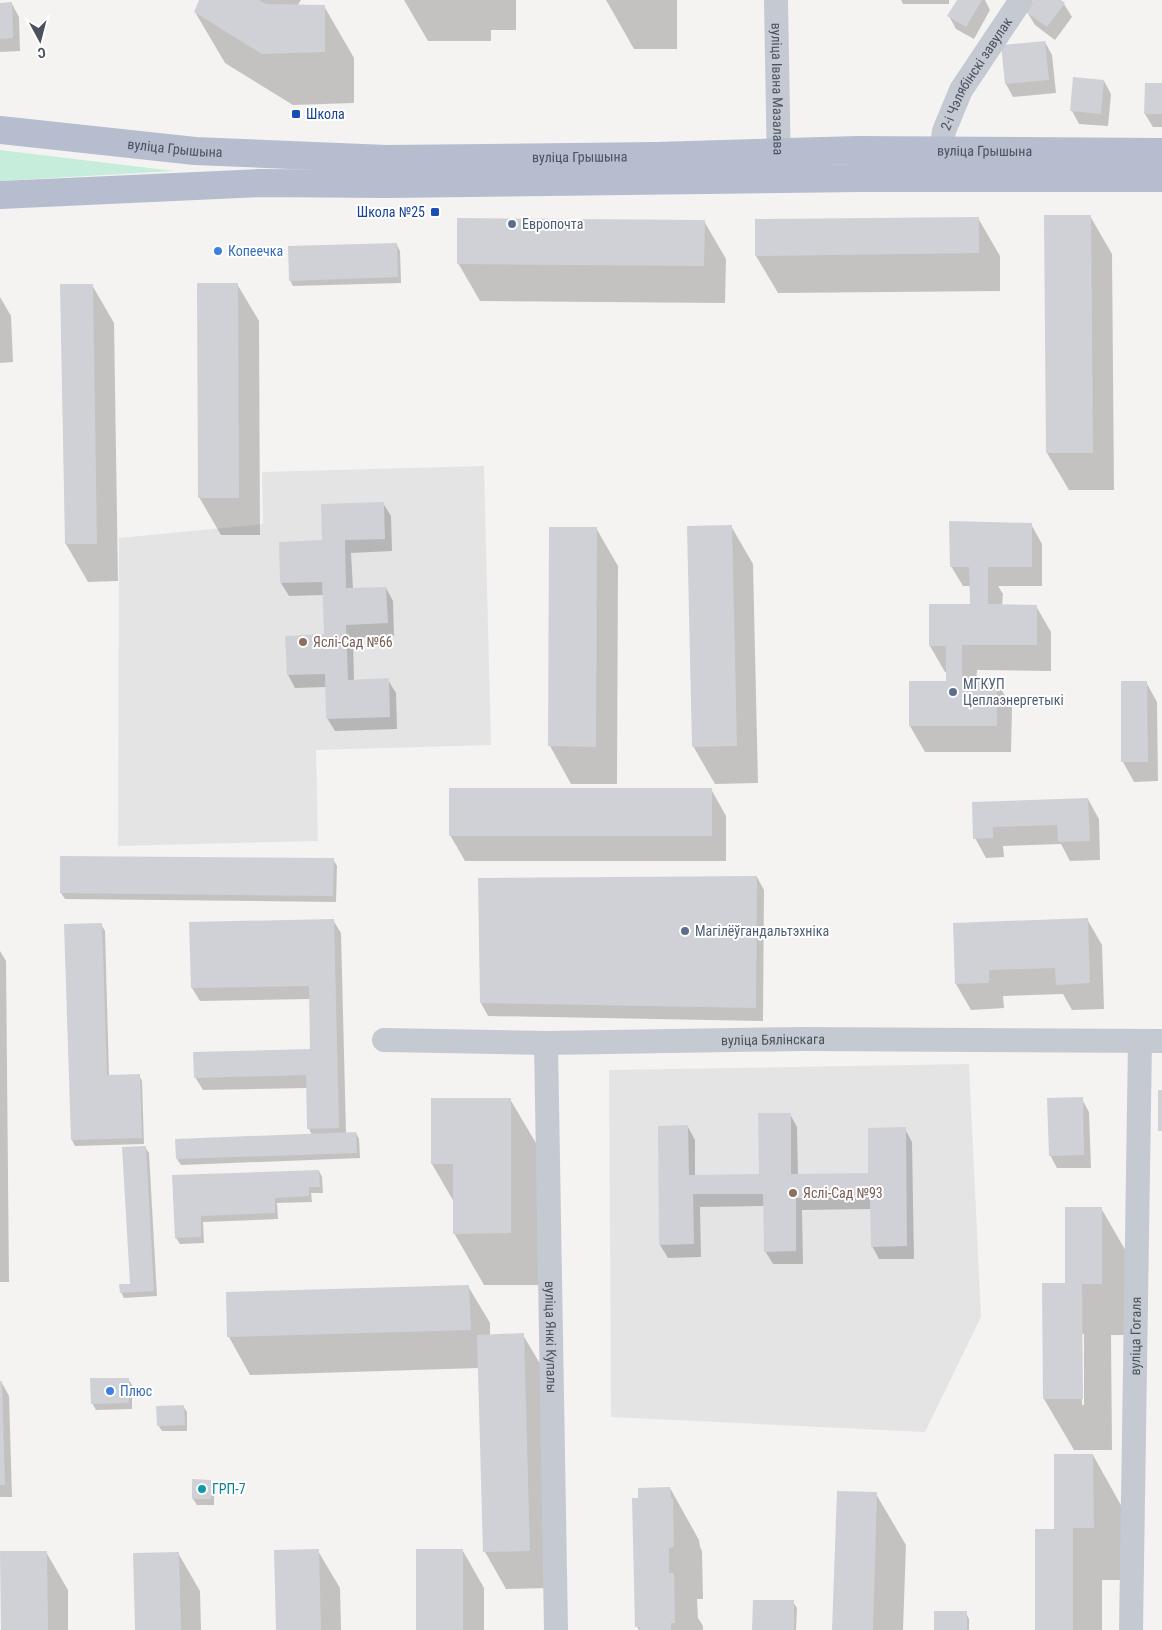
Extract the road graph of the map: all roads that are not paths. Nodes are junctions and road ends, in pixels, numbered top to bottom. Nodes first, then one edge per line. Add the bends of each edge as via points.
1 (776, 0) edge
2 (1021, 0) edge
3 (0, 130) edge
4 (941, 151) junction
5 (1162, 152) edge
6 (778, 165) junction
7 (1162, 178) edge
8 (0, 195) edge
9 (384, 1040) dead end
10 (1151, 1041) edge
11 (546, 1043) junction
12 (556, 1630) edge
13 (1131, 1630) edge

1 - 6 street, вуліца Iвана Мазалава
2 - 4 street, 2-і Чэлябінскі завулак via 961,90 944,131
3 - 6 main road, вуліца Грышына via 195,151 387,159 656,156
4 - 5 main road, вуліца Грышына
4 - 6 main road, вуліца Грышына via 858,150
6 - 7 main road, вуліца Грышына
6 - 8 main road, вуліца Грышына via 386,184 260,183
9 - 11 street, вуліца Бялінскага
10 - 11 street, вуліца Бялінскага via 802,1039
10 - 13 street, вуліца Гогаля
11 - 12 street, вуліца Янкі Купалы

